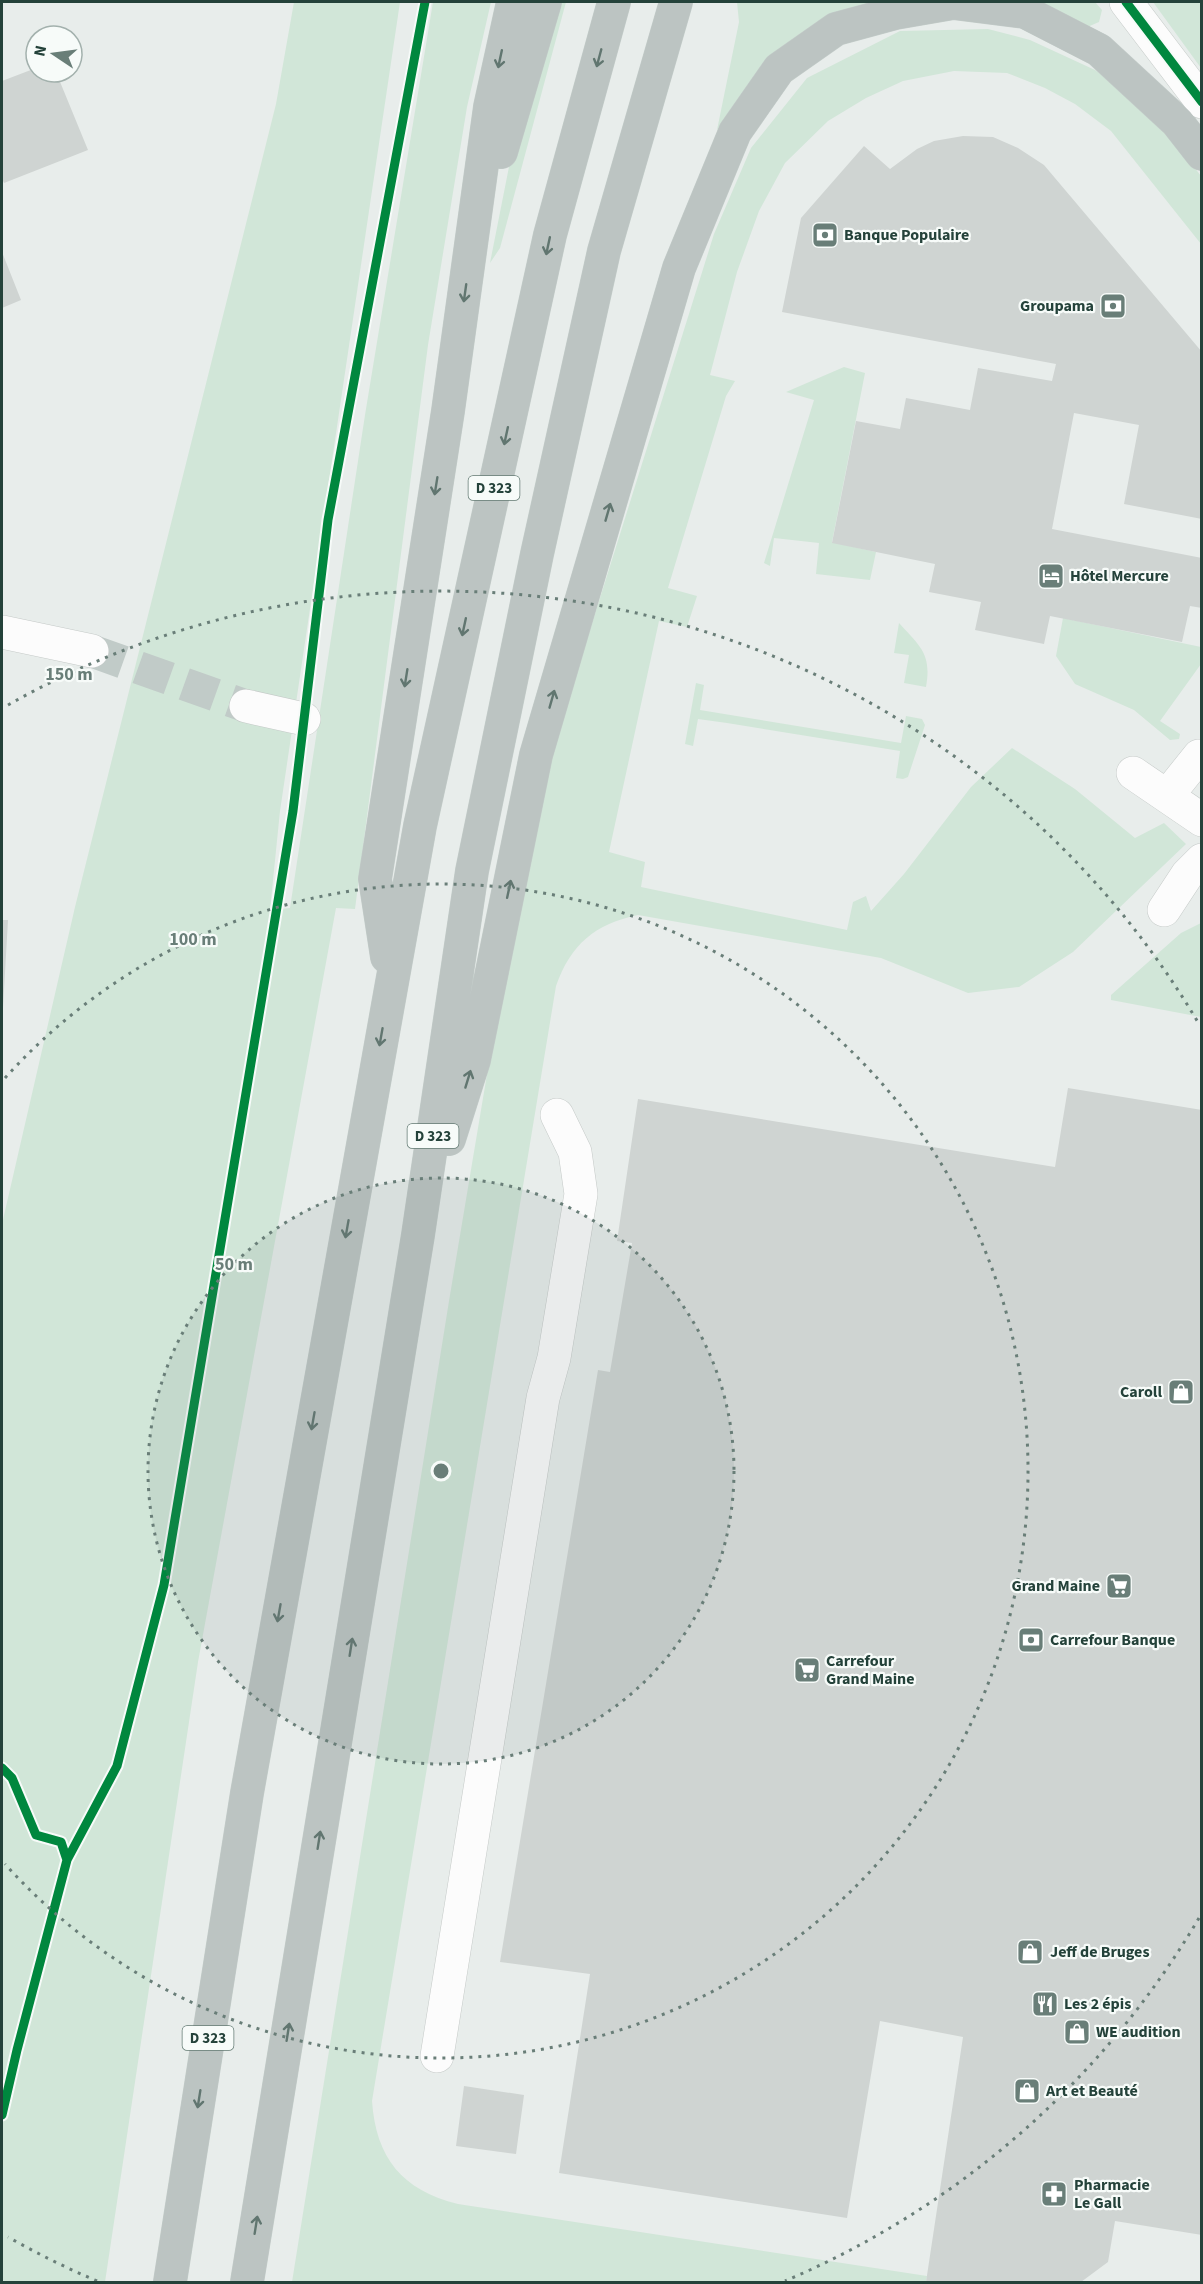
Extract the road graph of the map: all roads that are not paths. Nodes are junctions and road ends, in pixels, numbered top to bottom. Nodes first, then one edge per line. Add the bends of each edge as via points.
1 (513, 2) edge
2 (545, 2) edge
3 (614, 2) edge
4 (676, 2) edge
5 (1126, 2) edge
6 (1202, 102) edge
7 (1202, 154) edge
8 (470, 258) junction
9 (2, 632) edge
10 (92, 651) tunnel mouth
11 (246, 706) tunnel mouth
12 (304, 719) dead end
13 (1199, 756) dead end
14 (1133, 772) dead end
15 (1167, 796) junction
16 (1202, 820) edge
17 (1202, 861) edge
18 (1202, 894) edge
19 (391, 980) junction
20 (557, 1115) dead end
21 (418, 1235) junction
22 (247, 1793) junction
23 (437, 2056) dead end
24 (147, 2283) edge
25 (170, 2283) edge
26 (247, 2283) edge

1 -> 8 highway via 490,107
2 - 8 highway
3 -> 19 highway, D 323 via 550,235 420,826
4 - 21 highway, D 323 via 604,251 537,554 472,871
5 - 6 street
21 -> 7 highway via 474,1060 536,755 679,268 735,132 779,69 836,29 895,13 953,3 1025,12 1099,50 1177,122
8 -> 19 highway via 375,879
9 - 10 street
11 - 12 street
13 - 15 street
14 - 15 street
15 - 16 street
17 - 18 street via 1187,875 1164,910
19 -> 22 highway, D 323
20 - 23 street via 576,1152 581,1194 554,1358 543,1398
26 -> 21 highway, D 323
22 - 24 highway via 214,1881
22 -> 25 highway, D 323

